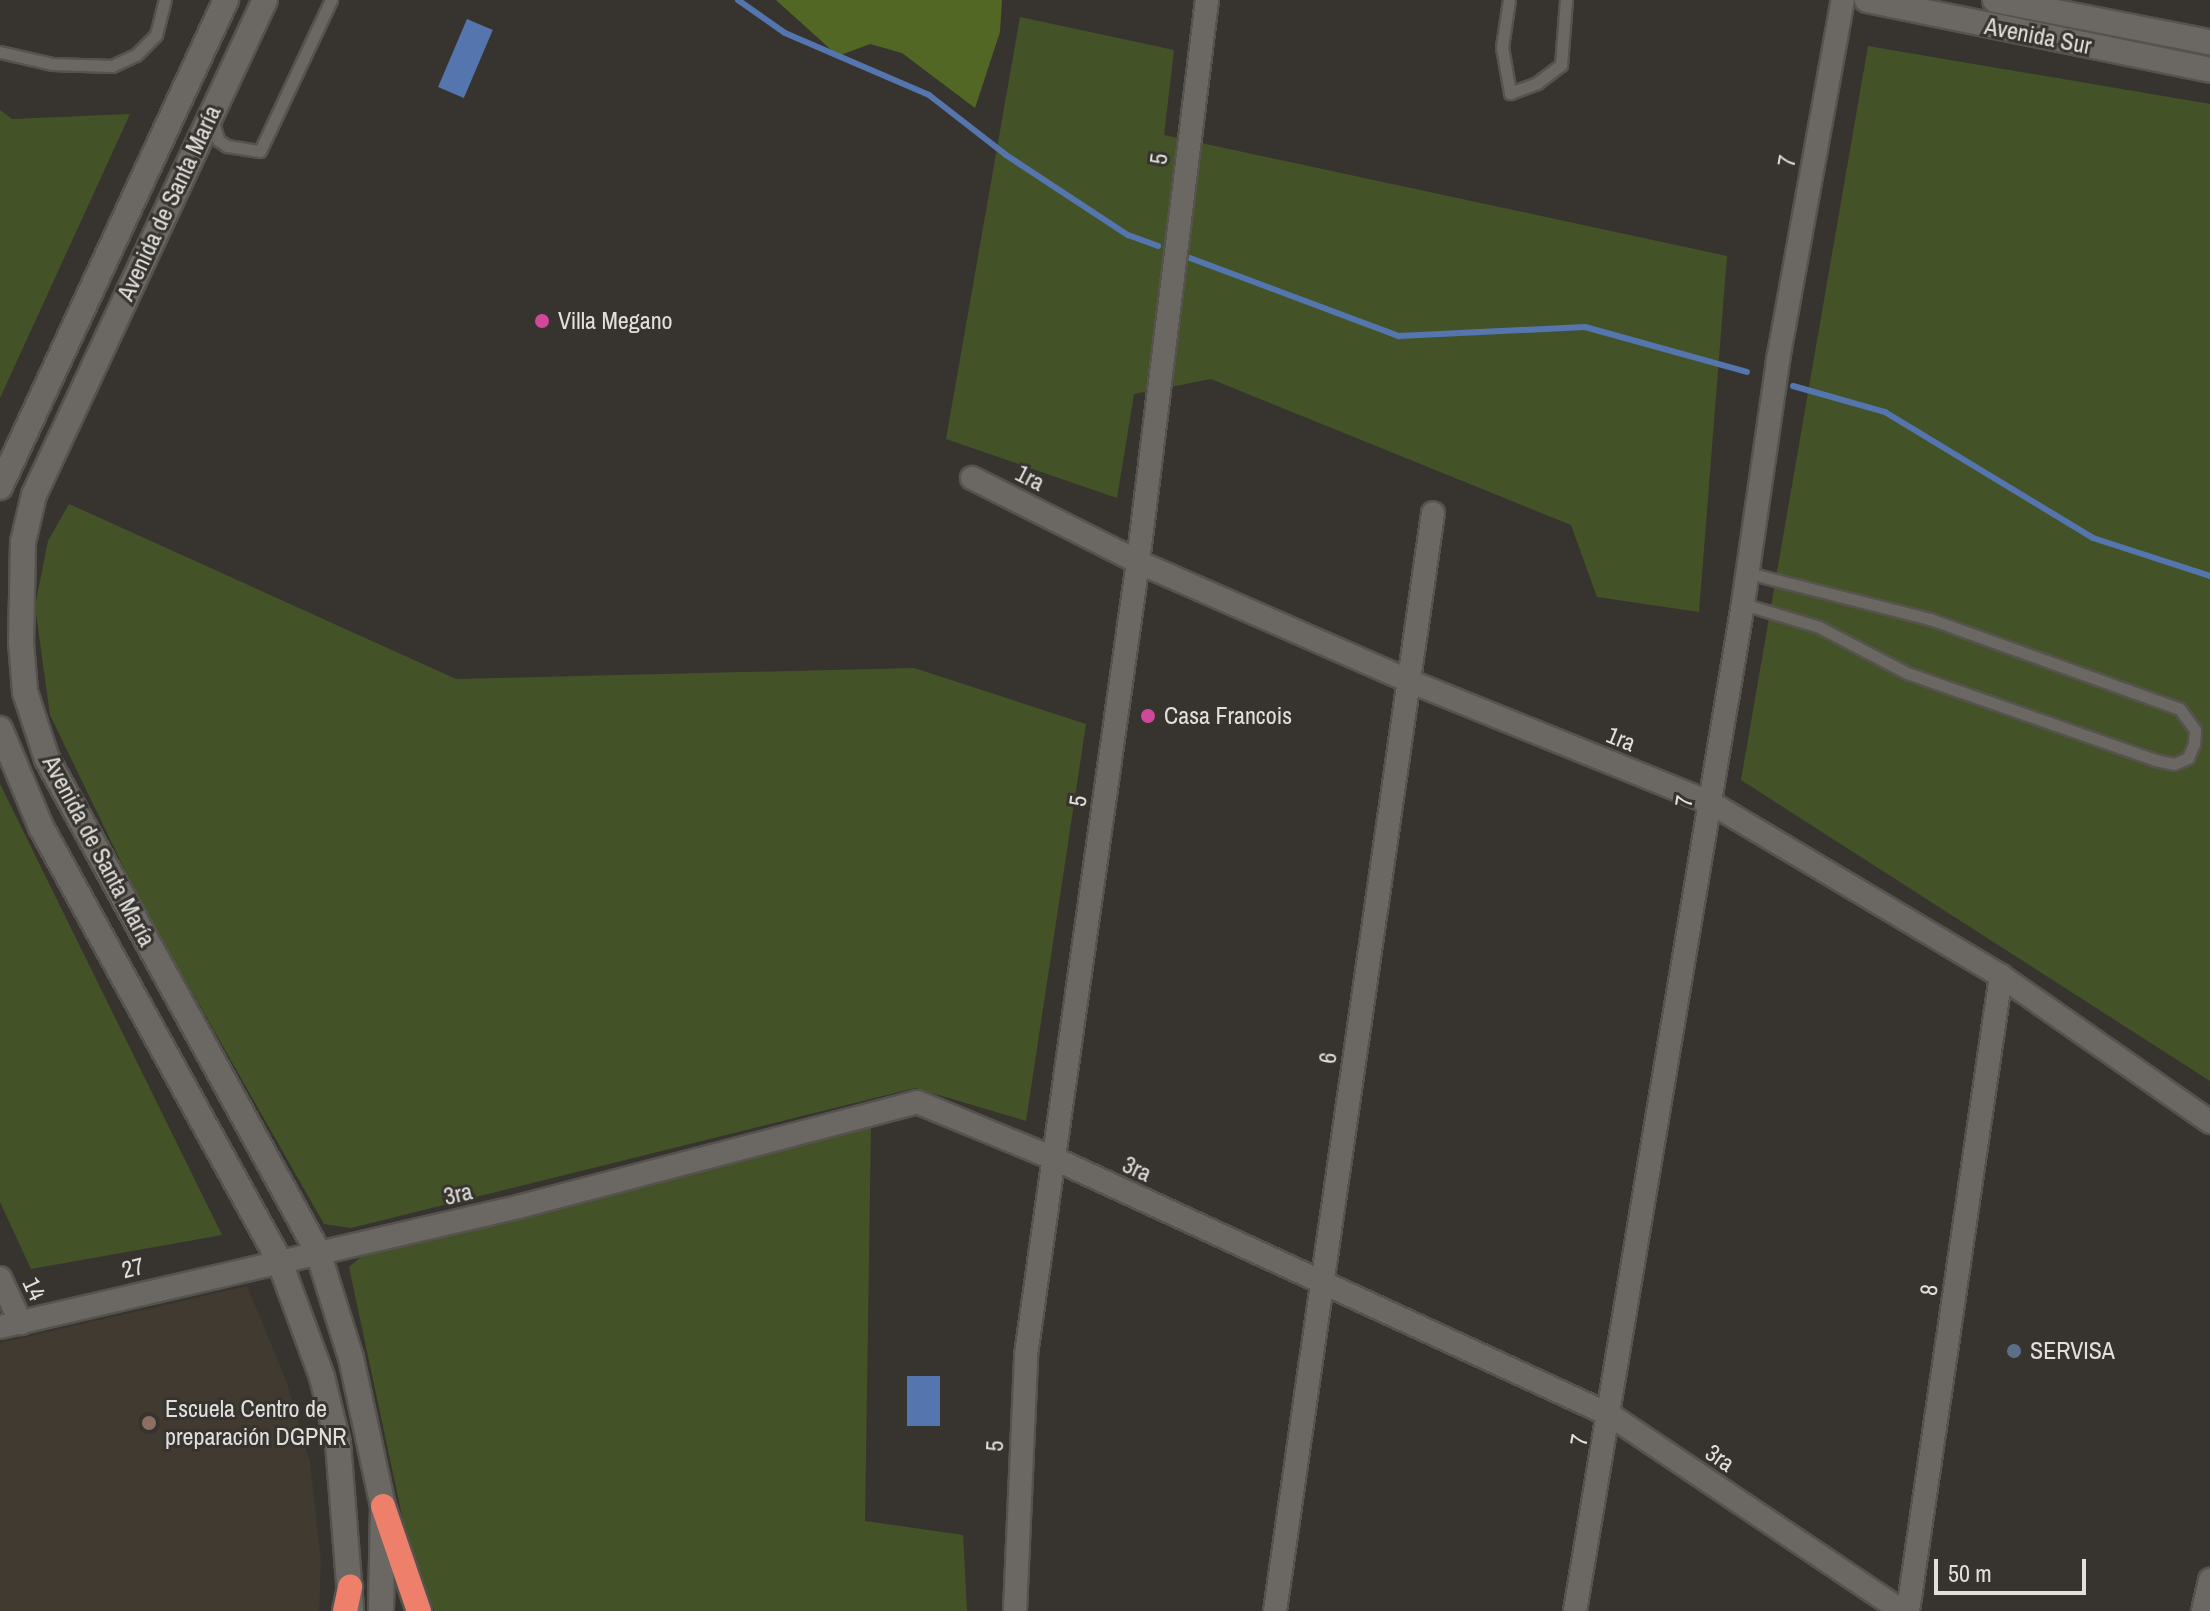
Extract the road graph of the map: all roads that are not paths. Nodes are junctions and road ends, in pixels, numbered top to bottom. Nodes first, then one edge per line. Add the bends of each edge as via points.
1 (165, 0) edge
2 (226, 0) edge
3 (265, 0) edge
4 (331, 0) edge
5 (1207, 0) edge
6 (1509, 0) edge
7 (1566, 0) edge
8 (1843, 0) edge
9 (1867, 0) edge
10 (1995, 0) edge
11 (2210, 42) edge
12 (0, 52) edge
13 (2210, 70) edge
14 (217, 98) junction
15 (972, 478) dead end
16 (0, 487) edge
17 (1433, 513) dead end
18 (1138, 562) junction
19 (1748, 573) junction
20 (1743, 604) junction
21 (1409, 681) junction
22 (0, 729) edge
23 (1711, 803) junction
24 (2001, 976) junction
25 (2210, 1122) edge
26 (1053, 1158) junction
27 (318, 1252) junction
28 (279, 1260) junction
29 (0, 1278) edge
30 (1322, 1285) junction
31 (10, 1325) edge
32 (1610, 1415) junction
33 (383, 1506) junction
34 (2210, 1580) edge
35 (349, 1603) edge
36 (381, 1611) edge
37 (419, 1611) edge
38 (1015, 1611) edge
39 (1275, 1611) edge
40 (1575, 1611) edge
41 (1905, 1611) edge
42 (2203, 1611) edge

1 - 12 lane via 156,35 136,55 112,66 52,64
2 - 16 street, Avenida de Santa María
3 - 14 street, Avenida de Santa María
4 - 14 lane via 260,151 218,140 213,126
5 - 18 street, 5
6 - 7 lane via 1502,47 1510,93 1537,83 1561,65
8 - 19 street, 7 via 1778,360
9 - 13 street, Avenida Sur
10 - 11 street, Avenida Sur
14 - 27 street, Avenida de Santa María via 34,495 22,555 25,692 47,759
15 - 18 street, 1ra
17 - 21 street, 6
18 - 21 street, 1ra
18 - 26 street, 5
19 - 20 street, 7
19 - 20 lane via 1930,619 2180,709 2195,730 2194,744 2188,758 2174,764 2155,760 1907,673 1819,627
20 - 23 street, 7
21 - 23 street, 1ra
21 - 30 street, 6
22 - 28 street, Avenida de Santa María via 41,827
23 - 24 street, 1ra
23 - 32 street, 7
24 - 25 street, 1ra
24 - 41 street, 8
26 - 27 street, 3ra via 917,1102 518,1207
26 - 30 street, 3ra
26 - 38 street, 5 via 1026,1355
27 - 28 street, 3ra
27 - 33 street, Avenida de Santa María via 351,1358
28 - 31 street, 27
28 - 35 street, Avenida de Santa María via 322,1377 338,1443
29 - 31 street, 14
30 - 32 street, 3ra
30 - 39 street, 6
32 - 40 street, 7
32 - 41 street, 3ra
33 - 36 street, Avenida de Santa María
33 - 37 highway
34 - 42 street

